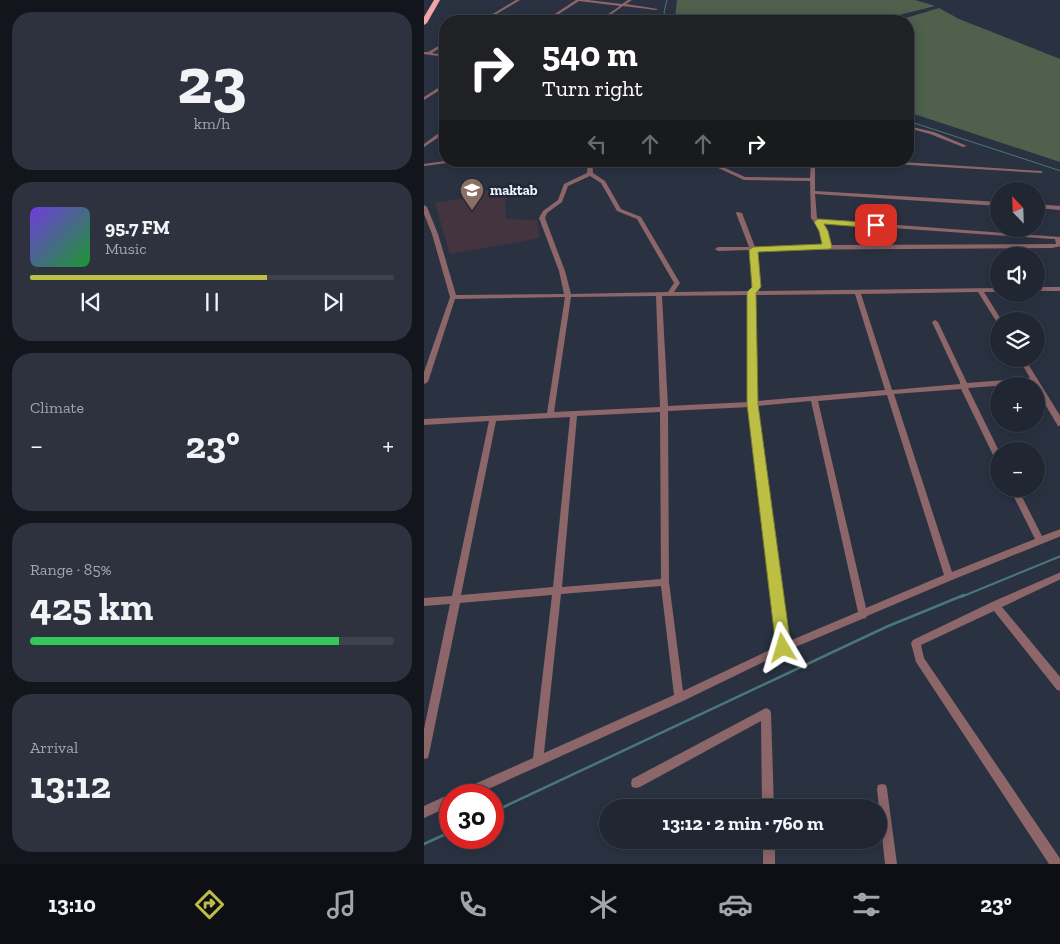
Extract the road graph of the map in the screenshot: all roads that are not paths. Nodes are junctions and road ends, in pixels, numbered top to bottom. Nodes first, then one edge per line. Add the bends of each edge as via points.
1 (432, 0) edge
2 (437, 0) edge
3 (518, 0) edge
4 (579, 0) edge
5 (630, 0) edge
6 (623, 5) junction
7 (656, 9) dead end
8 (424, 14) edge
9 (493, 15) edge
10 (555, 15) edge
11 (609, 15) edge
12 (424, 23) edge
13 (439, 47) edge
14 (426, 54) edge
15 (439, 55) edge
16 (439, 89) edge
17 (424, 99) edge
18 (914, 128) edge
19 (439, 135) edge
20 (424, 146) edge
21 (965, 146) dead end
22 (439, 163) edge
23 (914, 164) edge
24 (424, 165) edge
25 (590, 167) edge
26 (719, 167) edge
27 (813, 167) edge
28 (1041, 172) dead end
29 (590, 174) junction
30 (812, 180) junction
31 (813, 192) junction
32 (990, 203) edge
33 (424, 207) edge
34 (1045, 207) edge
35 (1060, 208) edge
36 (739, 213) dead end
37 (818, 222) junction
38 (827, 247) junction
39 (718, 250) dead end
40 (753, 250) junction
41 (1045, 289) edge
42 (1060, 289) edge
43 (980, 290) junction
44 (990, 290) edge
45 (857, 291) junction
46 (752, 292) junction
47 (671, 293) junction
48 (659, 294) junction
49 (568, 296) junction
50 (453, 297) junction
51 (993, 312) edge
52 (935, 322) dead end
53 (424, 382) edge
54 (990, 384) edge
55 (963, 386) junction
56 (888, 393) junction
57 (1045, 398) edge
58 (814, 399) junction
59 (752, 404) junction
60 (664, 408) junction
61 (550, 414) junction
62 (574, 414) junction
63 (493, 419) junction
64 (424, 422) edge
65 (1060, 424) edge
66 (991, 442) edge
67 (1018, 497) edge
68 (1060, 532) edge
69 (1040, 541) junction
70 (1060, 575) edge
71 (949, 577) junction
72 (664, 582) junction
73 (558, 590) junction
74 (456, 598) junction
75 (424, 602) edge
76 (995, 605) junction
77 (863, 615) junction
78 (783, 648) junction
79 (1060, 687) edge
80 (679, 698) junction
81 (424, 754) edge
82 (538, 762) junction
83 (636, 783) dead end
84 (488, 784) edge
85 (882, 789) dead end
86 (768, 799) edge
87 (439, 805) edge
88 (424, 812) edge
89 (769, 849) edge
90 (769, 864) edge
91 (892, 864) edge
92 (1056, 864) edge

1 - 8 highway
2 - 12 highway
3 - 9 street
4 - 6 street
4 - 10 street
5 - 6 street
6 - 7 street
6 - 11 street
13 - 14 street
14 - 15 street
16 - 17 street
18 - 21 street
19 - 20 street
22 - 24 street
23 - 28 street
25 - 29 street
26 - 30 street via 744,178
27 - 30 street
29 - 47 street via 603,182 619,210 639,218 678,283
29 - 49 street via 566,185 560,201 542,218
30 - 31 street
31 - 32 street
31 - 37 street via 814,218
33 - 50 street
34 - 35 street
36 - 40 street
37 - 38 street via 824,231
37 - 38 street via 1052,237 1058,238 1059,242 1052,246
38 - 40 street
39 - 40 street
40 - 46 street via 757,287
41 - 42 street
43 - 44 street
43 - 45 street
43 - 51 street
45 - 46 street
45 - 56 street
46 - 47 street
46 - 59 street
47 - 48 street
48 - 49 street
48 - 60 street
49 - 50 street
49 - 61 street
50 - 53 street
52 - 55 street via 964,382
54 - 55 street
55 - 56 street
55 - 66 street
56 - 58 street
56 - 71 street
57 - 65 street
58 - 59 street
58 - 77 street
59 - 60 street
59 - 78 street
60 - 62 street
60 - 72 street
61 - 62 street
61 - 63 street
62 - 73 street
63 - 64 street
63 - 74 street
67 - 69 street
68 - 69 street
69 - 71 street
70 - 76 street
71 - 77 street
72 - 73 street
72 - 80 street
73 - 74 street
73 - 82 street
74 - 75 street
74 - 81 street
76 - 79 street
76 - 92 street via 916,643 919,659
77 - 78 street
78 - 80 street
80 - 82 street
82 - 84 street
83 - 86 street via 766,713
85 - 91 street
87 - 88 street
89 - 90 street

